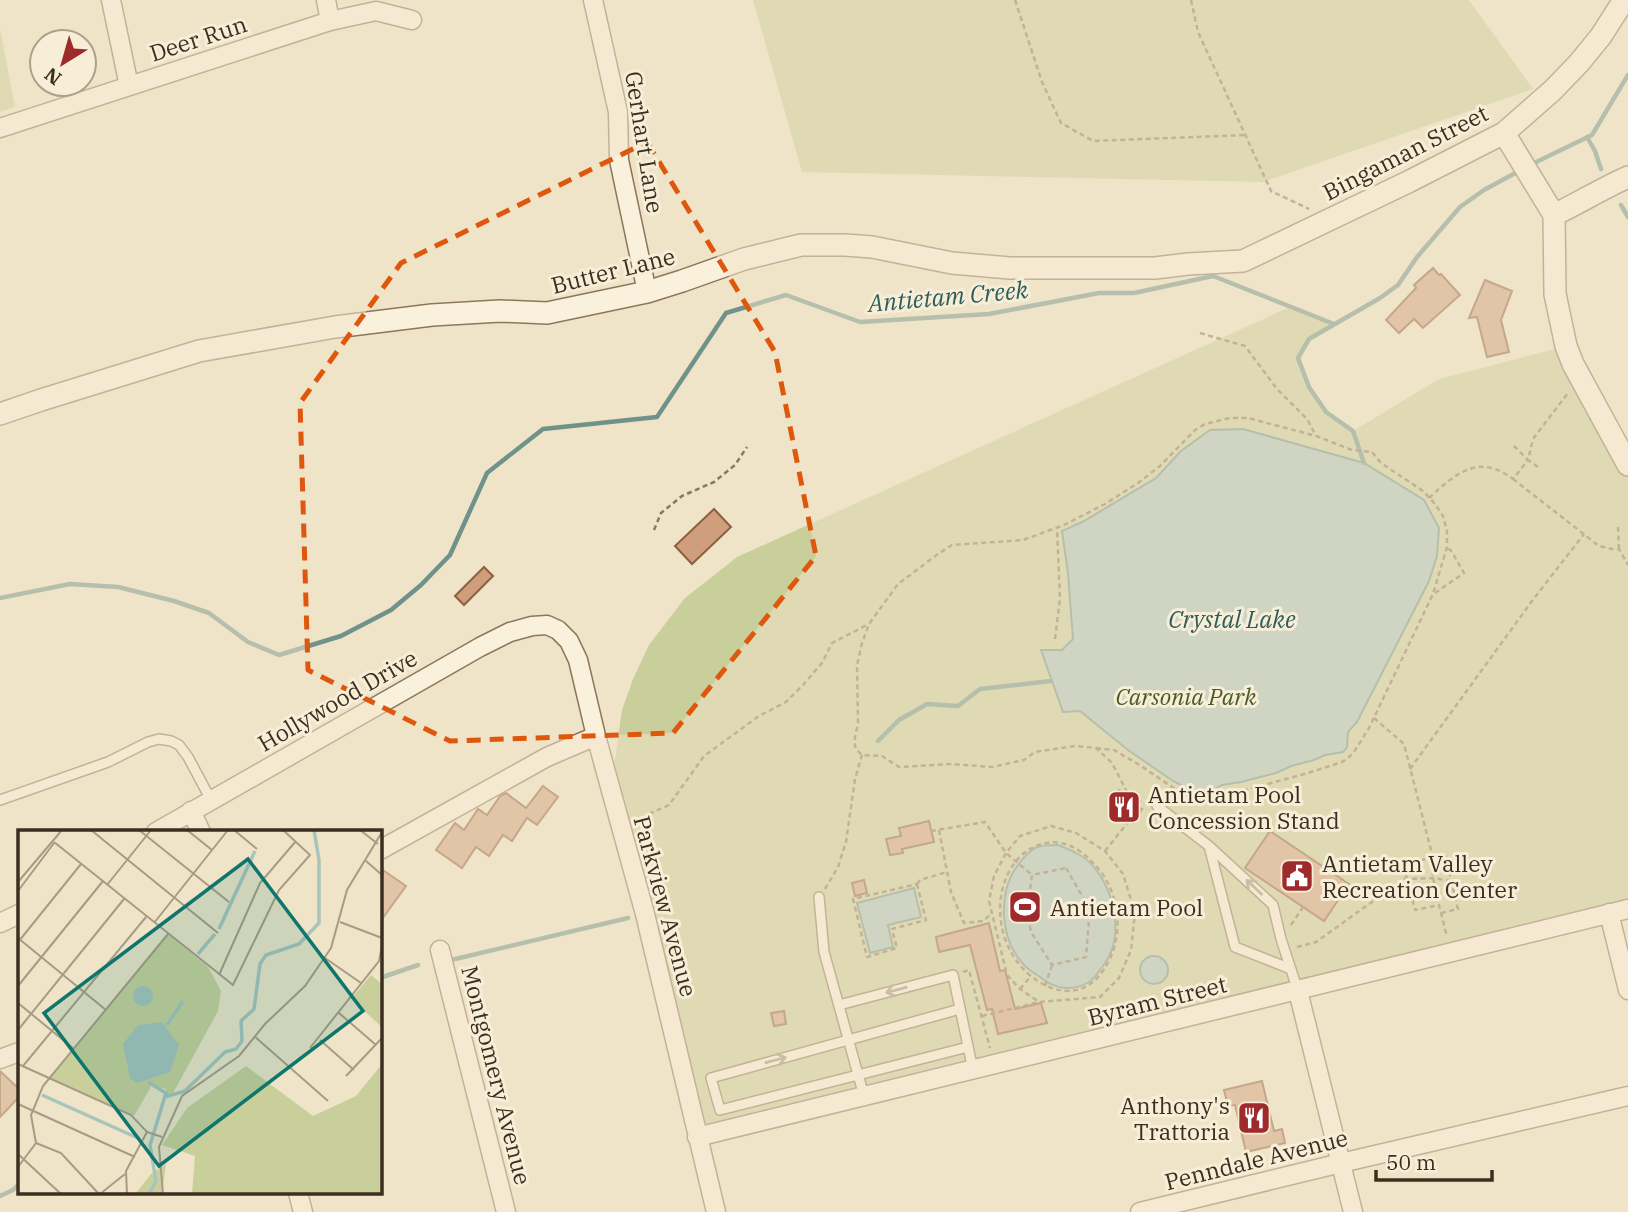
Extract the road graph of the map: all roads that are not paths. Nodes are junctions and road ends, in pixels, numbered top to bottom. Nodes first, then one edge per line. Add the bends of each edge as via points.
1 (111, 0) edge
2 (326, 0) edge
3 (593, 0) edge
4 (1624, 0) edge
5 (412, 20) dead end
6 (330, 21) junction
7 (129, 86) junction
8 (0, 128) edge
9 (1504, 133) junction
10 (1628, 177) edge
11 (1554, 215) junction
12 (1243, 261) joint
13 (647, 292) junction
14 (0, 414) edge
15 (1628, 466) edge
16 (547, 625) joint
17 (596, 736) junction
18 (0, 800) edge
19 (211, 800) junction
20 (1157, 806) road end
21 (191, 811) junction
22 (159, 830) edge
23 (200, 830) edge
24 (1209, 846) junction
25 (382, 849) edge
26 (819, 897) road end
27 (1628, 909) edge
28 (18, 914) edge
29 (1609, 914) junction
30 (0, 923) edge
31 (440, 950) dead end
32 (1291, 969) junction
33 (1628, 990) edge
34 (1298, 991) junction
35 (839, 1005) junction
36 (960, 1009) junction
37 (849, 1041) junction
38 (968, 1047) junction
39 (18, 1052) edge
40 (0, 1059) edge
41 (973, 1070) junction
42 (857, 1075) junction
43 (864, 1096) junction
44 (1628, 1097) edge
45 (697, 1137) junction
46 (1341, 1163) junction
47 (298, 1194) edge
48 (303, 1212) edge
49 (506, 1212) edge
50 (716, 1212) edge
51 (1140, 1212) edge
52 (1353, 1212) edge

1 - 7 street
2 - 6 street
3 - 13 street, Gerhart Lane via 618,112 620,160
4 - 9 street, Bingaman Street via 1579,63
5 - 6 street, Deer Run via 376,11
6 - 7 street, Deer Run
7 - 8 street, Deer Run
9 - 11 street
9 - 12 street, Bingaman Street
10 - 11 street
11 - 15 street via 1555,294 1566,346
12 - 13 street, Butter Lane via 1155,268 1010,268 952,263 872,247 802,246 744,259
13 - 14 street, Butter Lane via 547,313 432,316 243,342 198,351
16 - 17 street, Parkview Avenue via 569,640 578,660
16 - 19 street, Hollywood Drive via 510,632 480,647
17 - 25 street via 547,757
17 - 45 street, Parkview Avenue via 645,914
18 - 19 lane via 159,739 179,746
19 - 21 street, Hollywood Drive
20 - 24 lane
21 - 22 street, Hollywood Drive
21 - 23 street
32 -> 24 lane via 1273,905
24 - 32 lane via 1235,947
26 - 35 lane via 824,952
27 - 29 street, Byram Street
28 - 30 street
29 - 33 street
29 - 34 street, Byram Street
31 - 49 street, Montgomery Avenue
32 - 34 lane
34 - 41 street, Byram Street
34 - 46 street
36 -> 35 lane via 953,975
35 - 37 lane
36 - 37 lane
36 - 38 lane
37 - 42 lane
42 -> 37 lane via 720,1110 710,1078
38 - 41 lane
38 - 42 lane
39 - 40 street
41 - 43 street, Byram Street
42 - 43 lane
43 - 45 street, Byram Street
44 - 46 street, Penndale Avenue
45 - 50 street, Parkview Avenue
46 - 51 street, Penndale Avenue
46 - 52 street
47 - 48 street

